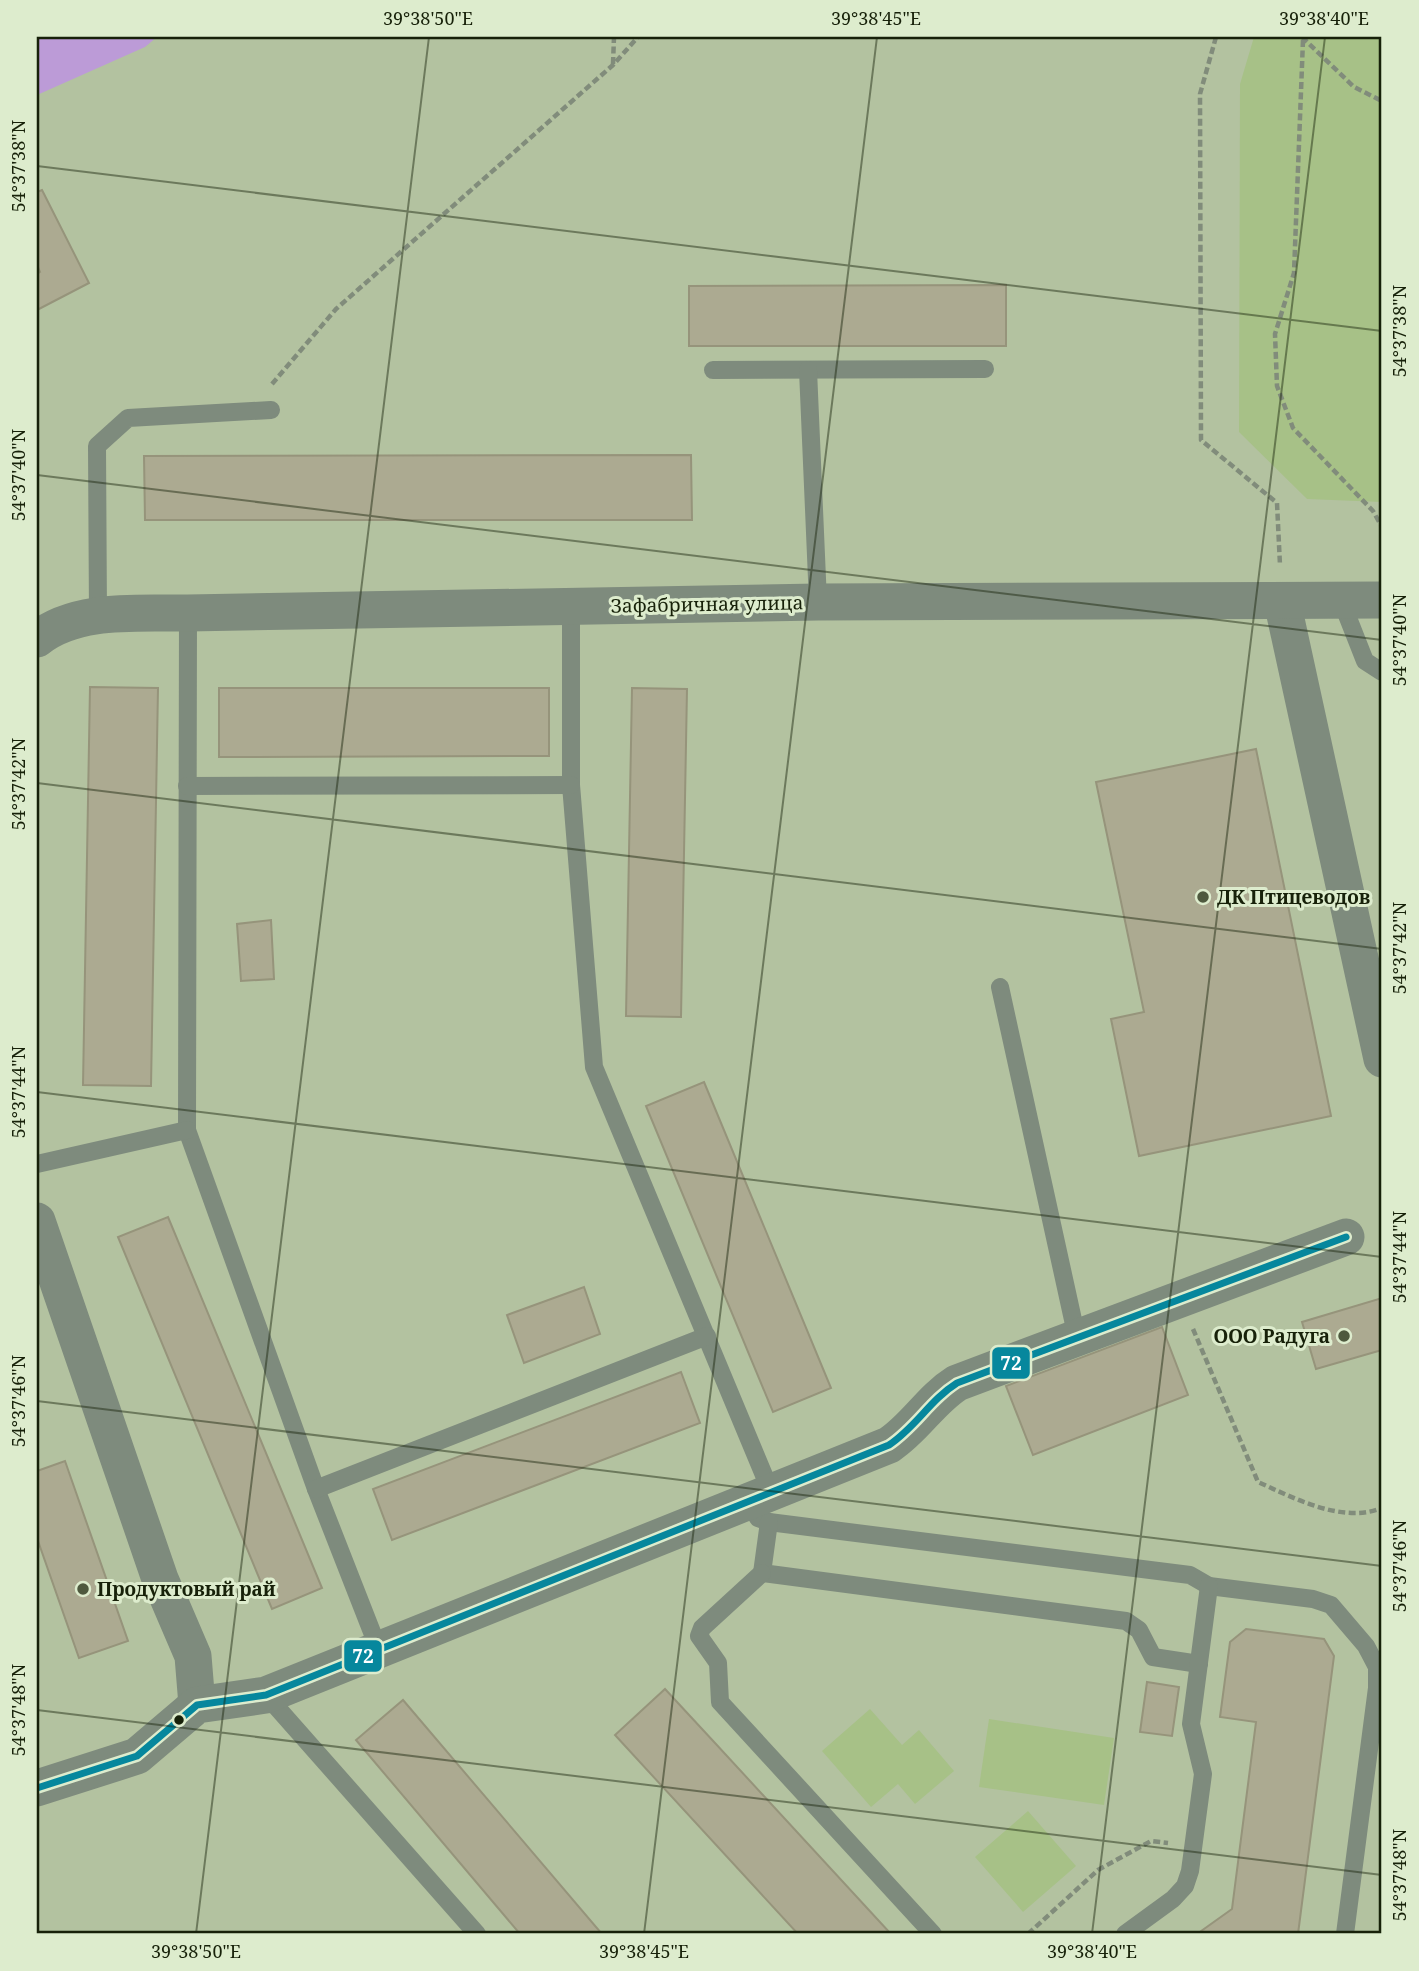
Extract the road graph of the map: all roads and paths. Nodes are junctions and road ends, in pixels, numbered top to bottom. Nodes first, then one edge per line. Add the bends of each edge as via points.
1 (614, 37) edge
2 (638, 37) edge
3 (1216, 37) edge
4 (1303, 39) edge
5 (613, 65) junction
6 (1382, 101) edge
7 (985, 369) dead end
8 (713, 370) dead end
9 (808, 370) junction
10 (271, 410) dead end
11 (249, 412) junction
12 (1382, 527) edge
13 (1341, 600) junction
14 (1382, 600) edge
15 (1282, 601) junction
16 (818, 602) junction
17 (571, 607) junction
18 (188, 613) junction
19 (98, 616) junction
20 (37, 639) edge
21 (1382, 672) edge
22 (571, 785) junction
23 (187, 786) junction
24 (1000, 987) dead end
25 (1382, 1059) edge
26 (187, 1130) junction
27 (37, 1164) edge
28 (37, 1222) edge
29 (1346, 1237) dead end
30 (1181, 1299) junction
31 (706, 1336) junction
32 (1077, 1338) junction
33 (316, 1489) junction
34 (763, 1505) junction
35 (1382, 1508) edge
36 (762, 1573) junction
37 (1209, 1586) junction
38 (379, 1650) junction
39 (1199, 1664) junction
40 (266, 1695) junction
41 (197, 1704) junction
42 (37, 1788) edge
43 (1193, 1846) junction
44 (477, 1934) edge
45 (933, 1934) edge
46 (1028, 1934) edge
47 (1125, 1934) edge
48 (1345, 1934) edge

1 - 5 path
2 - 5 path
3 - 15 path via 1200,94 1201,440 1277,503
4 - 6 path via 1354,87
4 - 12 path via 1294,273 1275,334 1277,386 1293,428 1373,511
5 - 11 path via 336,309
7 - 9 lane
8 - 9 lane
9 - 16 lane
10 - 11 lane
11 - 19 lane via 128,418 97,446
13 - 14 street, Зафабричная улица
13 - 15 street, Зафабричная улица
13 - 21 lane via 1365,661
15 - 16 street, Зафабричная улица
15 - 25 street
16 - 17 street, Зафабричная улица
17 - 18 street, Зафабричная улица
17 - 22 lane
18 - 19 street, Зафабричная улица
18 - 23 lane
19 - 20 street, Зафабричная улица via 50,629
22 - 23 lane
22 - 31 lane via 594,1067
23 - 26 lane
24 - 32 lane
26 - 27 lane
26 - 33 lane
28 - 41 street via 160,1579 192,1656
29 - 30 street
30 - 32 street
30 - 35 path via 1258,1482 1314,1506 1368,1514
31 - 33 lane
31 - 34 lane
32 - 34 street via 957,1383 939,1394 916,1424 889,1445
33 - 38 lane
34 - 36 lane
34 - 37 lane via 1190,1575
34 - 38 street
36 - 39 lane via 1126,1621 1139,1630 1153,1657
36 - 45 lane via 702,1628 699,1636 718,1663 720,1702
37 - 39 lane
37 - 48 lane via 1331,1605 1366,1646 1377,1667
38 - 40 street
39 - 43 lane via 1191,1735 1203,1774
40 - 41 street
40 - 44 lane
41 - 42 street via 137,1756
43 - 46 path via 1151,1840 1098,1870
43 - 47 lane via 1185,1886

